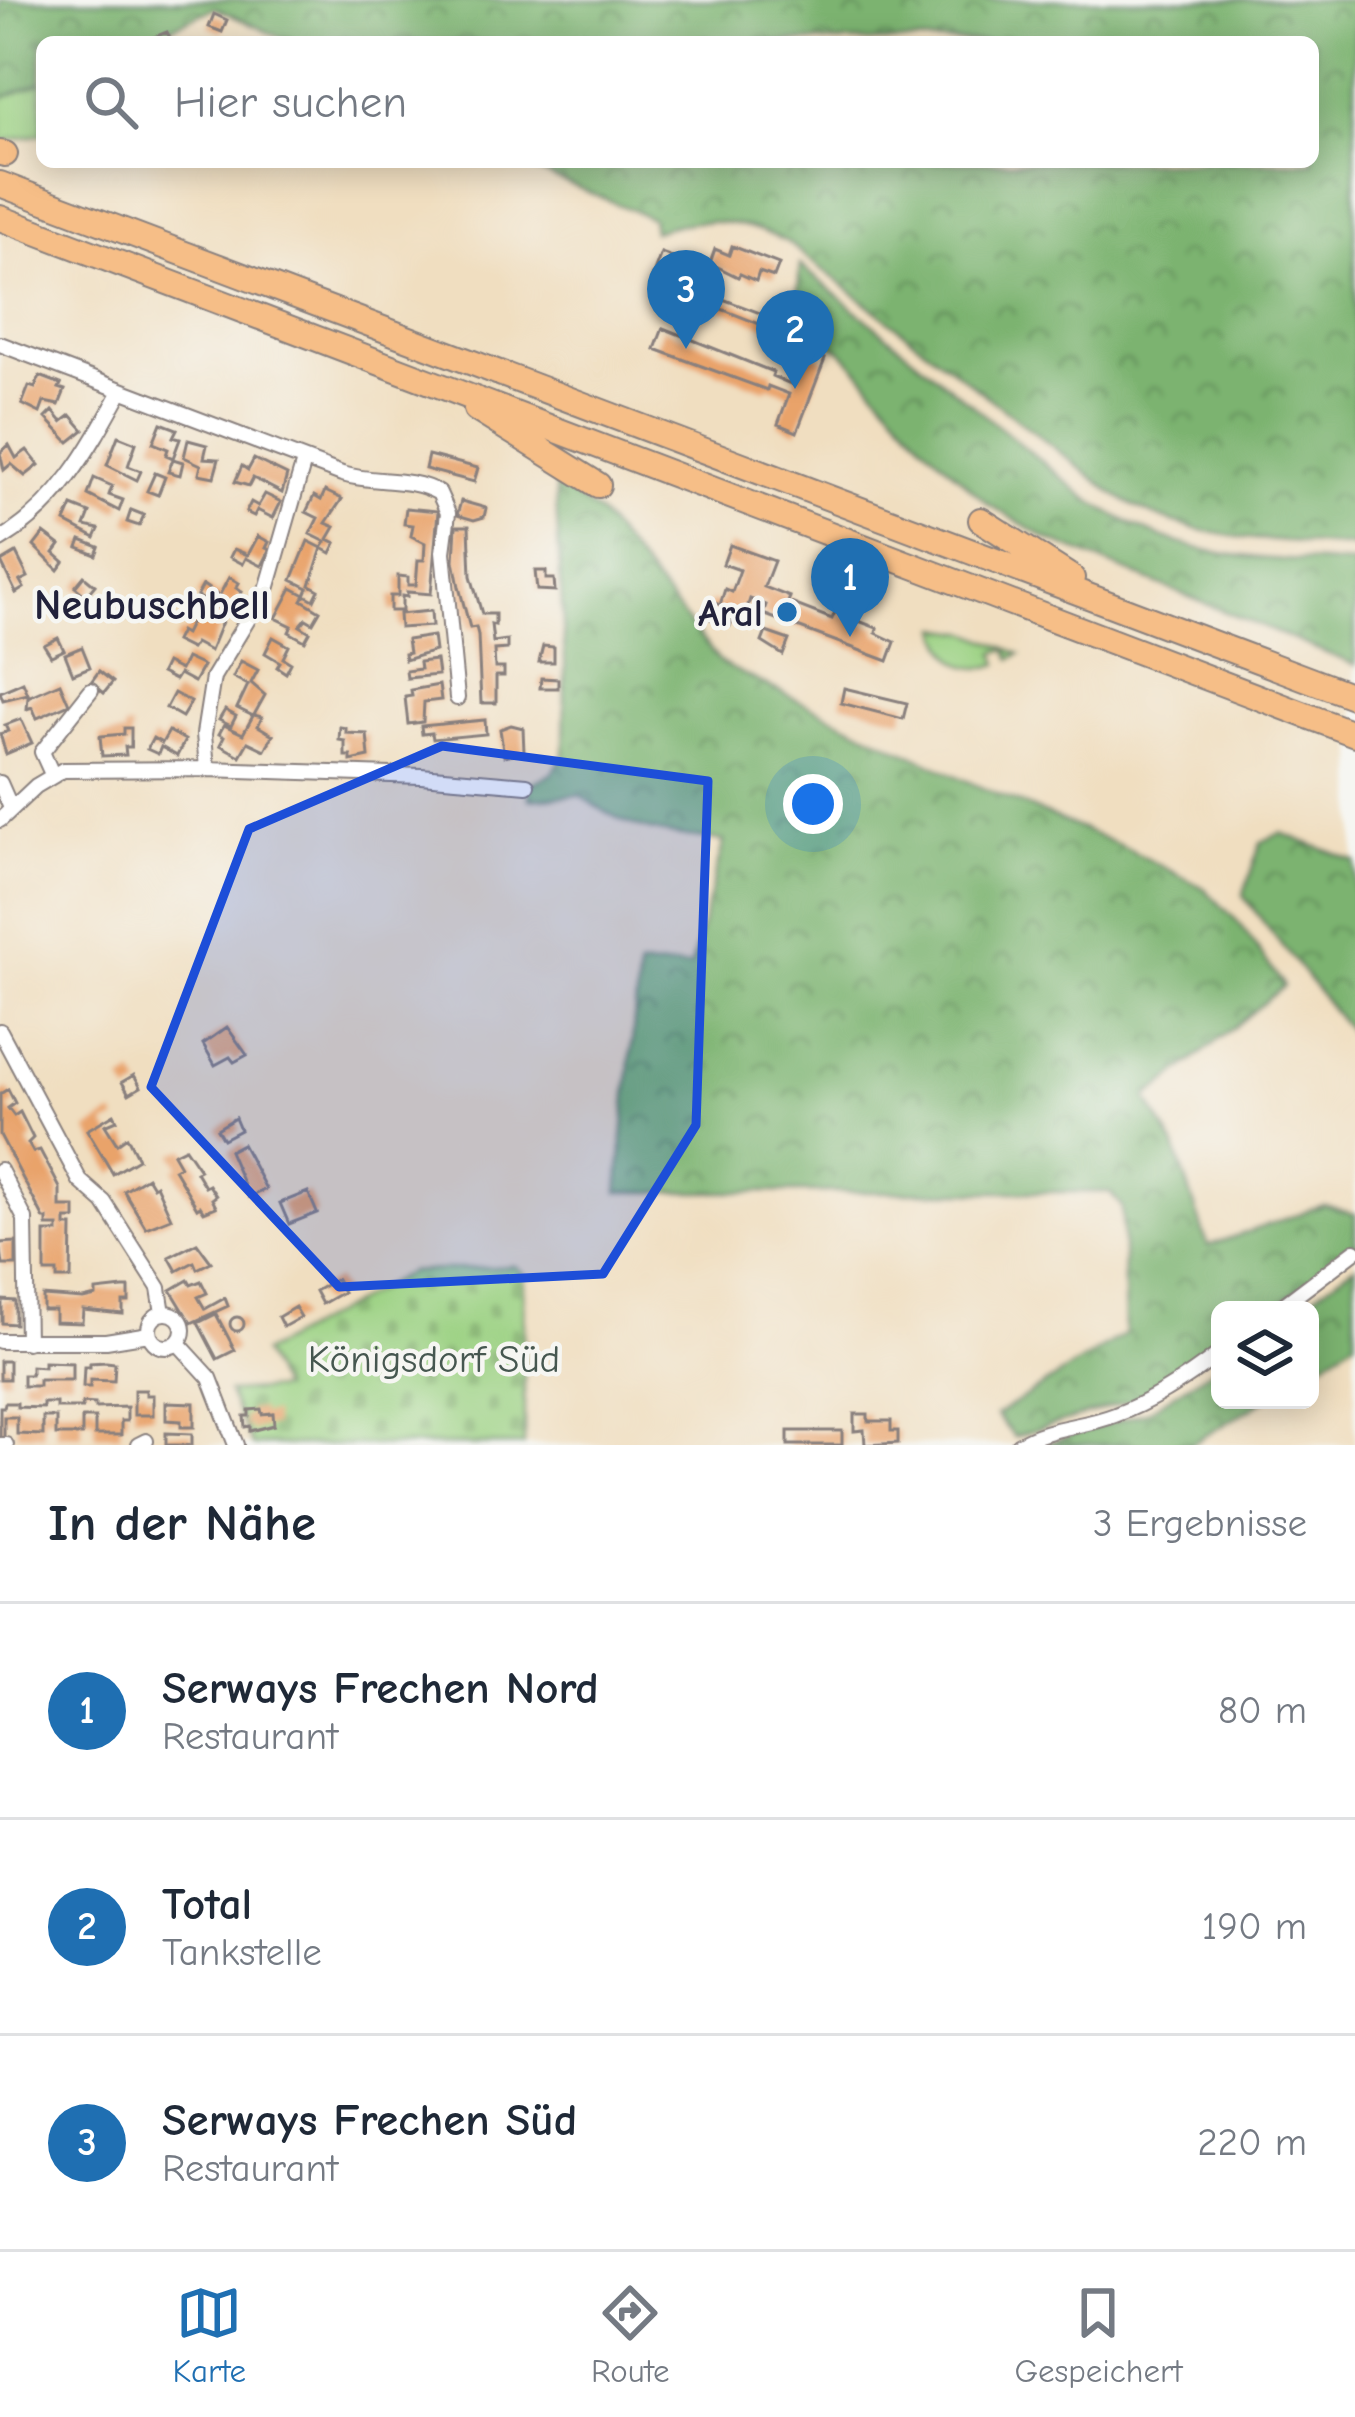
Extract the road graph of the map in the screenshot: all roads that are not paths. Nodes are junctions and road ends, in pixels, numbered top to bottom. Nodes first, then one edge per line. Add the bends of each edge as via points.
1 (0, 184) edge
2 (0, 218) edge
3 (0, 344) edge
4 (439, 385) junction
5 (121, 391) junction
6 (304, 461) junction
7 (598, 484) dead end
8 (981, 520) dead end
9 (0, 539) edge
10 (1114, 605) junction
11 (91, 690) dead end
12 (1355, 697) edge
13 (457, 698) dead end
14 (1355, 734) edge
15 (207, 770) junction
16 (52, 774) junction
17 (0, 783) edge
18 (527, 785) dead end
19 (11, 808) junction
20 (0, 820) edge
21 (0, 1031) edge
22 (1, 1174) edge
23 (1355, 1251) edge
24 (1289, 1301) edge
25 (163, 1313) junction
26 (149, 1334) junction
27 (0, 1341) edge
28 (27, 1342) junction
29 (178, 1343) junction
30 (1211, 1359) edge
31 (236, 1445) edge
32 (1018, 1445) edge

1 - 10 highway
2 - 4 highway
3 - 5 street
4 - 7 highway
4 - 14 highway
5 - 6 street
5 - 9 street via 80,466 25,525
6 - 13 street via 356,478 429,487 446,500
6 - 15 street via 268,586 213,676
8 - 10 highway
10 - 12 highway
11 - 16 street via 42,752
15 - 16 street
15 - 18 street
16 - 19 street
17 - 19 street
19 - 20 street
21 - 25 street via 80,1181 104,1202 159,1288
22 - 28 street via 25,1219
23 - 24 street
25 - 26 street
25 - 29 street via 182,1322
26 - 28 street
26 - 29 street via 158,1346
27 - 28 street
29 - 31 street via 209,1378
30 - 32 street via 1112,1417 1062,1425

